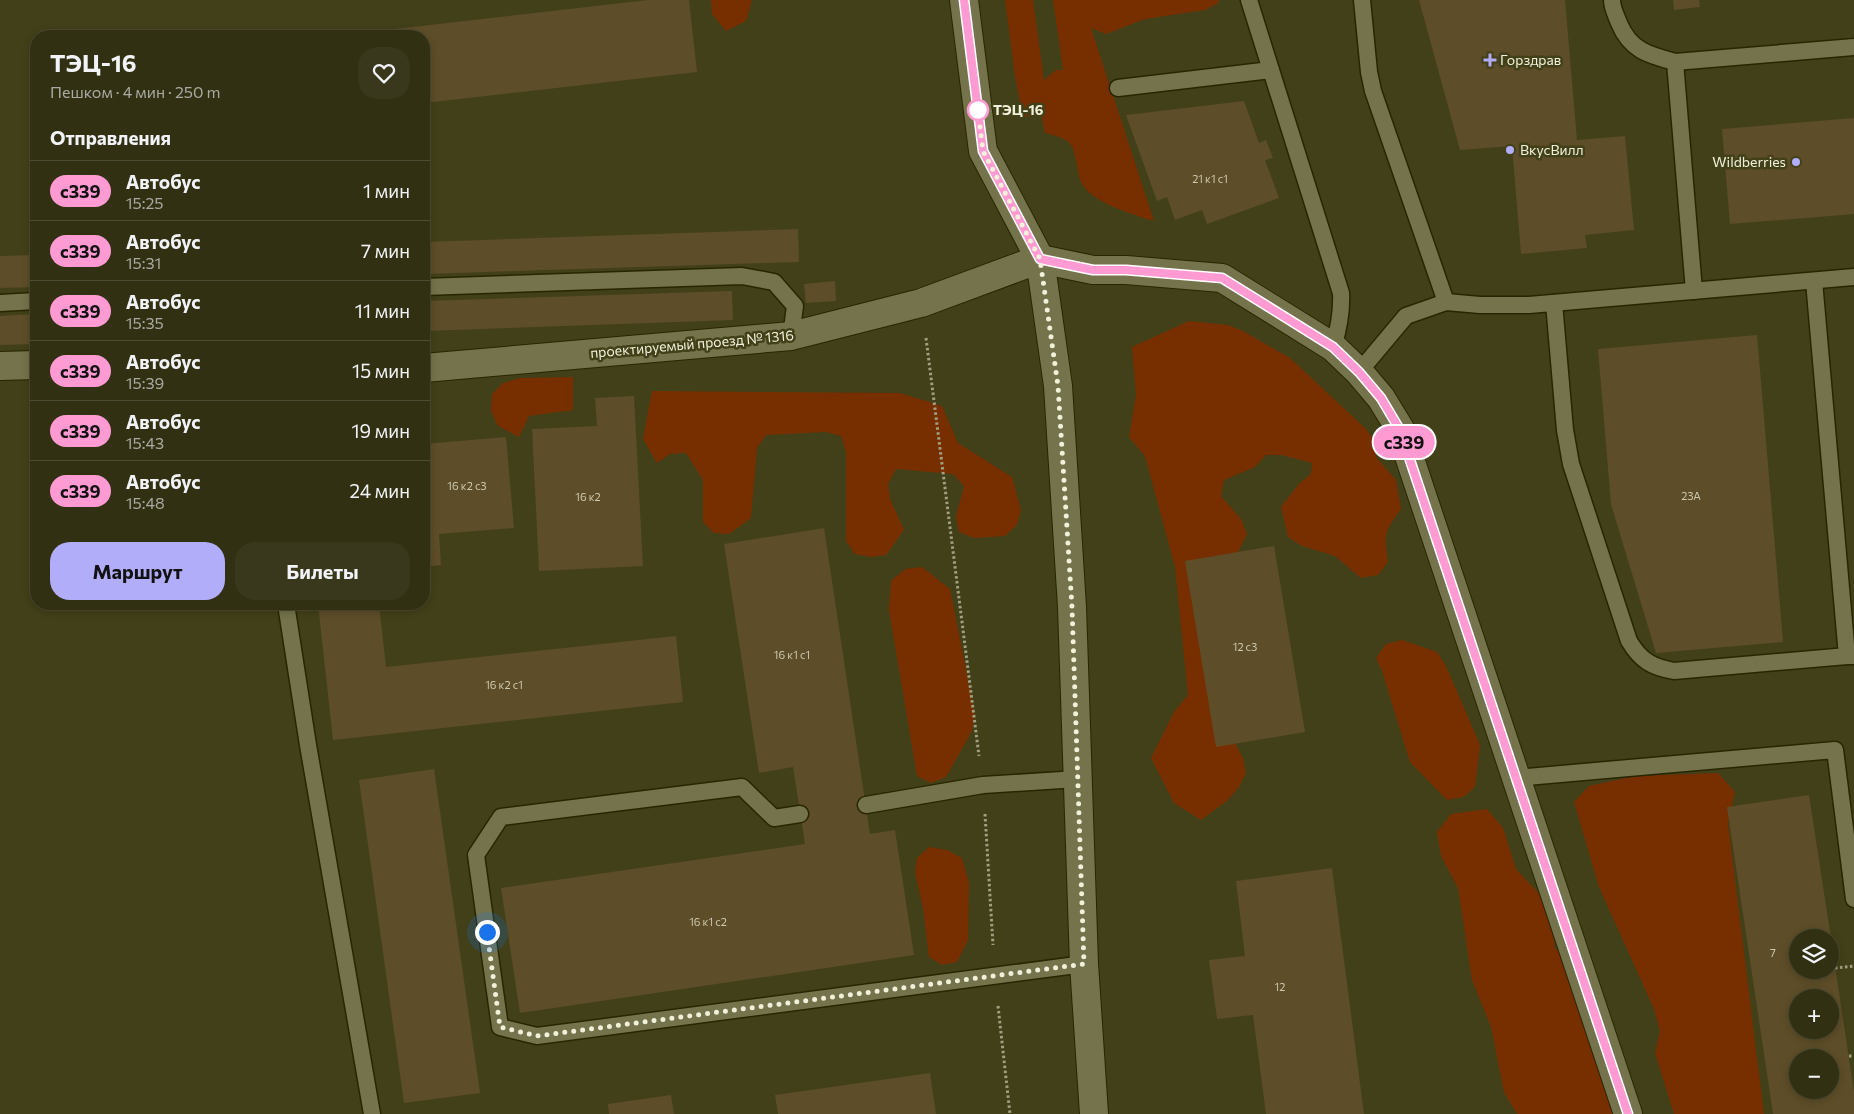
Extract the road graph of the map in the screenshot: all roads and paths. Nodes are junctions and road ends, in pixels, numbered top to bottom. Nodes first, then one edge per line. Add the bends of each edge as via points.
1 (964, 0) edge
2 (1249, 0) edge
3 (1362, 0) edge
4 (1612, 0) edge
5 (1854, 47) edge
6 (1675, 62) junction
7 (1271, 70) junction
8 (1118, 88) dead end
9 (1040, 259) junction
10 (1854, 277) edge
11 (1814, 281) junction
12 (430, 287) edge
13 (1694, 291) junction
14 (30, 301) edge
15 (1446, 302) junction
16 (0, 303) edge
17 (921, 303) junction
18 (1554, 303) junction
19 (791, 336) junction
20 (1333, 347) junction
21 (30, 365) edge
22 (0, 366) edge
23 (430, 367) edge
24 (1359, 372) junction
25 (287, 610) edge
26 (1850, 656) edge
27 (1515, 778) junction
28 (1078, 779) junction
29 (983, 785) junction
30 (866, 805) dead end
31 (800, 814) dead end
32 (1854, 899) edge
33 (1084, 964) junction
34 (1854, 966) edge
35 (1839, 968) edge
36 (995, 977) junction
37 (1849, 1056) dead end
38 (1854, 1056) edge
39 (372, 1114) edge
40 (1010, 1114) edge
41 (1094, 1114) edge
42 (1628, 1114) edge

1 - 9 street via 983,151
2 - 7 lane
3 - 15 lane via 1373,91
4 - 6 lane via 1624,34 1636,47 1650,56
5 - 6 lane
6 - 13 lane
7 - 8 lane
7 - 20 lane via 1341,293 1342,310
9 - 17 street, проектируемый проезд № 1316
9 - 20 street via 1093,270 1222,278
9 - 28 street via 1058,386 1072,607
10 - 11 lane
11 - 13 lane
11 - 26 lane
12 - 19 lane via 742,276 774,282 794,306
13 - 18 lane
14 - 16 lane
15 - 18 lane
15 - 24 lane via 1406,316
17 - 19 street, проектируемый проезд № 1316
17 - 29 path
18 - 26 lane via 1571,464 1629,642 1637,654 1649,664 1674,671
19 - 23 street, проектируемый проезд № 1316
20 - 24 street
21 - 22 street
24 - 27 street via 1381,398 1400,430
25 - 39 lane
27 - 32 lane via 1835,750
27 - 42 street
28 - 29 lane
28 - 33 street
29 - 30 lane
29 - 36 path
31 - 36 lane via 774,818 742,787 501,817 476,855 500,1027 537,1036
33 - 36 lane
33 - 41 street
34 - 35 path
36 - 40 path
37 - 38 path

